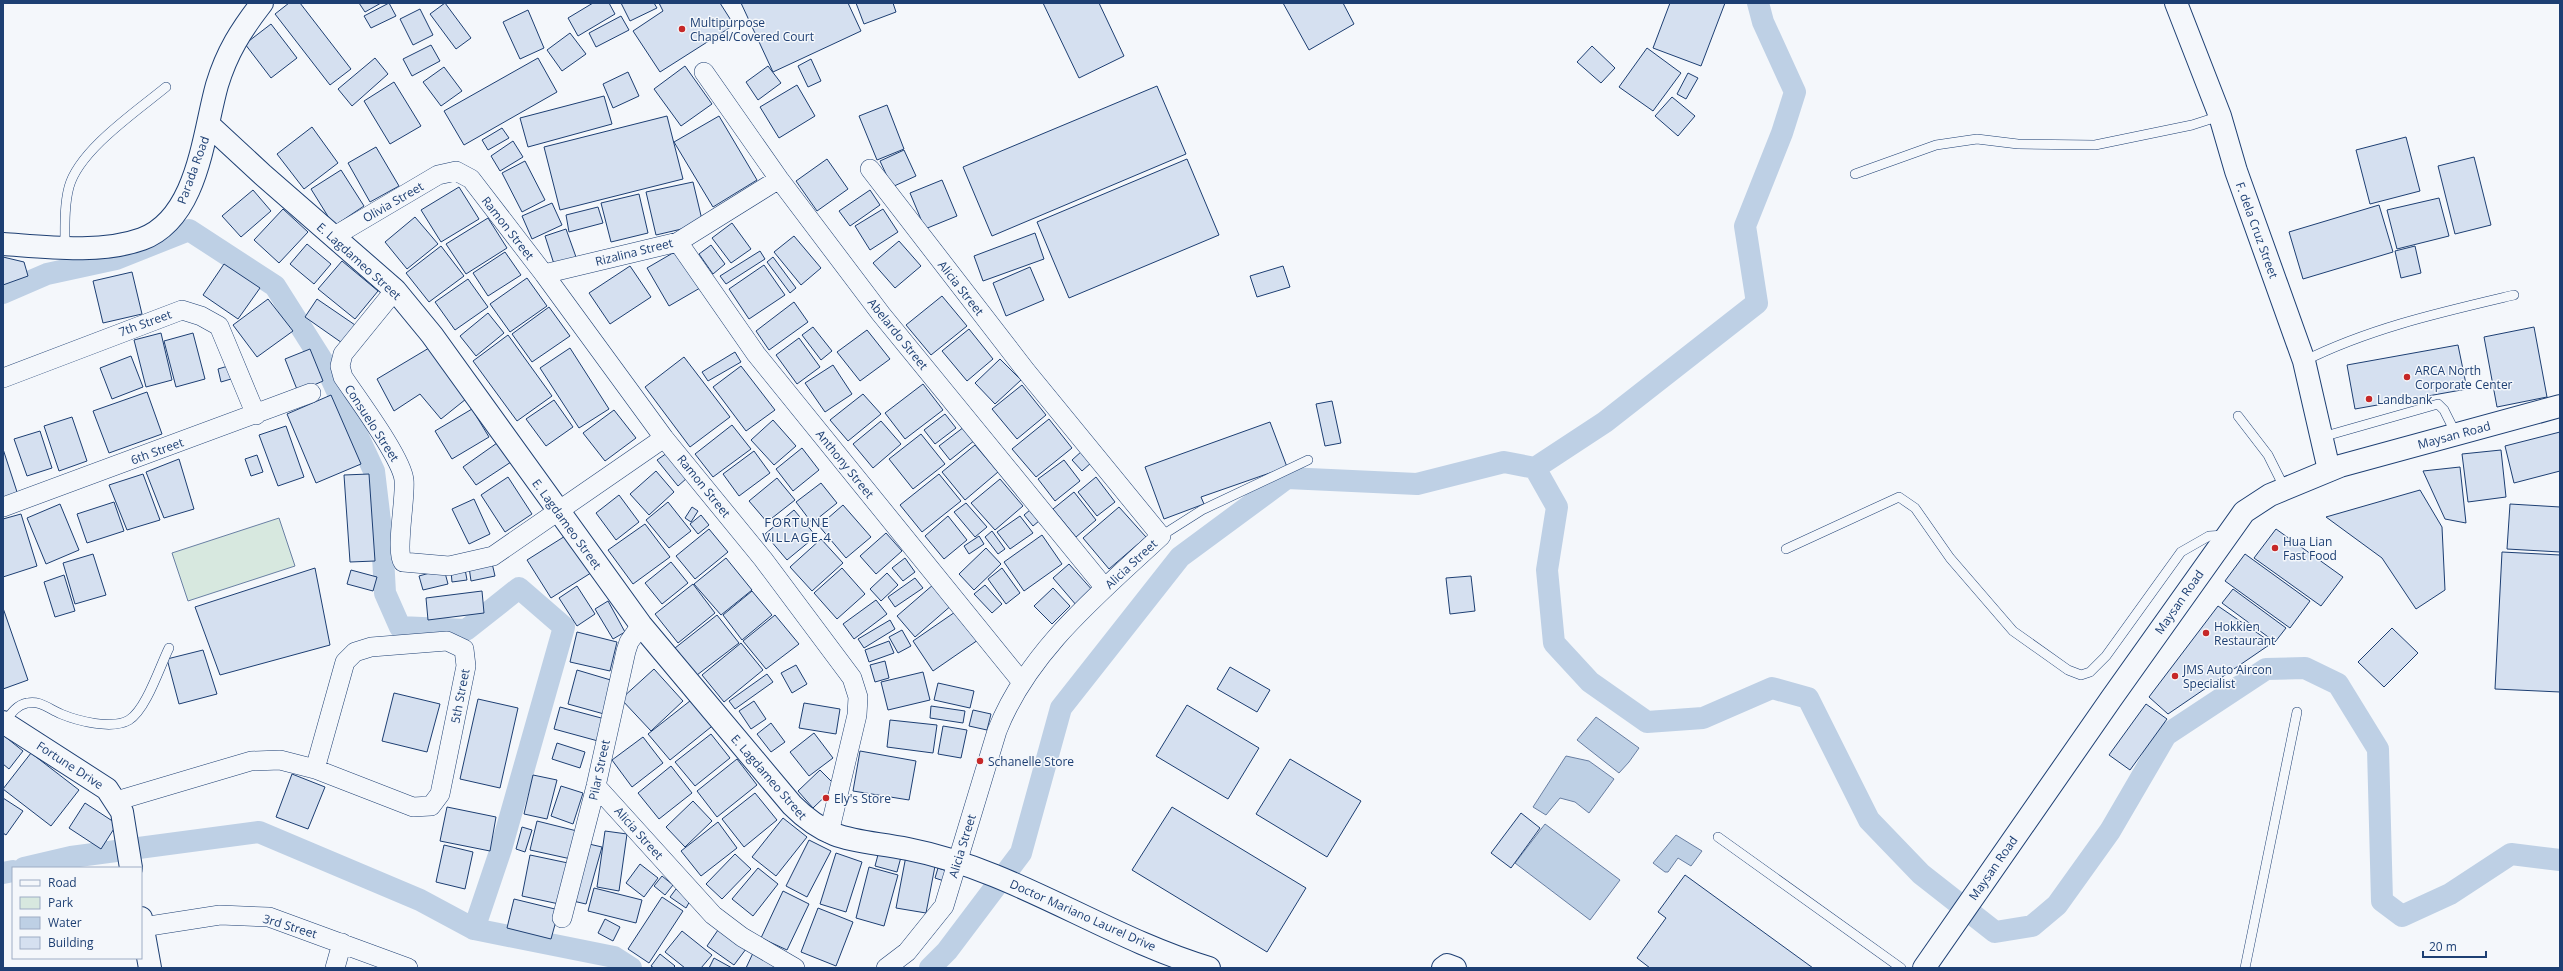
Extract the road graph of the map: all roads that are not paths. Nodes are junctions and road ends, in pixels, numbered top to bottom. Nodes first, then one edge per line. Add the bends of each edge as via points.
1 (262, 3) edge
2 (2176, 3) edge
3 (704, 72) dead end
4 (166, 87) dead end
5 (2220, 116) junction
6 (209, 125) junction
7 (870, 170) dead end
8 (456, 171) joint
9 (1855, 174) dead end
10 (779, 179) junction
11 (333, 237) junction
12 (678, 242) junction
13 (3, 244) edge
14 (66, 248) junction
15 (544, 274) junction
16 (395, 290) junction
17 (2514, 295) dead end
18 (2304, 361) junction
19 (3, 378) edge
20 (311, 393) dead end
21 (2560, 406) edge
22 (256, 415) junction
23 (2238, 416) dead end
24 (2456, 434) junction
25 (2322, 437) junction
26 (664, 438) junction
27 (1308, 460) dead end
28 (2328, 466) junction
29 (2285, 489) junction
30 (3, 507) edge
31 (558, 512) junction
32 (2226, 535) junction
33 (1161, 536) junction
34 (1786, 549) dead end
35 (1105, 588) junction
36 (641, 625) junction
37 (168, 648) dead end
38 (1021, 681) junction
39 (2297, 712) dead end
40 (4, 722) edge
41 (315, 768) junction
42 (596, 786) junction
43 (116, 801) junction
44 (829, 833) junction
45 (1718, 838) dead end
46 (957, 862) junction
47 (130, 865) edge
48 (562, 918) dead end
49 (142, 922) edge
50 (342, 943) junction
51 (150, 968) edge
52 (335, 968) edge
53 (408, 968) edge
54 (795, 968) edge
55 (886, 968) edge
56 (1209, 968) edge
57 (1443, 968) edge
58 (1455, 968) edge
59 (1901, 968) edge
60 (1924, 968) edge
61 (2245, 968) edge

1 - 6 street, Parada Road via 238,35 217,85
2 - 5 street, F. dela Cruz Street
3 - 10 street, Abelardo Street
4 - 14 lane via 103,141 73,175 67,202
5 - 9 lane via 2192,125 2095,145 2018,144 1977,139 1936,145
5 - 18 street, F. dela Cruz Street via 2236,171
6 - 11 street, E. Lagdameo Street
6 - 14 street, Parada Road via 188,190 180,208 165,227 142,239 112,245
7 - 33 street, Alicia Street via 1026,371
8 - 11 street, Olivia Street via 438,175
8 - 15 street, Ramon Street via 471,179
10 - 12 street, Rizalina Street
10 - 35 street, Abelardo Street via 881,314
11 - 16 street, E. Lagdameo Street
12 - 15 street, Rizalina Street
12 - 38 street, Anthony Street via 756,354
13 - 14 street, Parada Road
15 - 26 street, Ramon Street
16 - 31 street, E. Lagdameo Street via 432,335
16 - 31 street, Consuelo Street via 343,354 340,366 343,377 390,448 404,478 400,558 404,562 449,566 493,556
17 - 18 lane via 2434,314 2342,342
18 - 25 street, F. dela Cruz Street
19 - 22 street, 7th Street via 182,310 201,316 218,326
20 - 22 street, 6th Street
21 - 24 street, Maysan Road
22 - 30 street, 6th Street
23 - 29 lane via 2268,455
24 - 25 lane via 2444,410 2438,404
24 - 28 street, Maysan Road
25 - 28 street, F. dela Cruz Street
26 - 31 street, Consuelo Street
26 - 44 street, Ramon Street via 763,559 852,678 858,697 857,715
27 - 33 lane via 1202,510
28 - 29 street, Maysan Road
29 - 32 street, Maysan Road via 2270,495 2244,512
31 - 36 street, E. Lagdameo Street
32 - 34 lane via 2209,536 2181,552 2106,656 2090,672 2080,675 2068,670 2013,631 1950,558 1915,508 1899,497
32 - 60 street, Maysan Road
33 - 35 street, Alicia Street
35 - 38 street, Alicia Street
36 - 42 street, Pilar Street via 626,651
36 - 44 street, E. Lagdameo Street via 792,805 809,822
37 - 40 lane via 140,710 129,720 116,724 89,721 61,714 40,703 26,703 15,709
38 - 46 street, Alicia Street via 1007,705 997,731
39 - 61 lane
40 - 43 street, Fortune Drive via 107,789
41 - 41 street, 5th Street via 413,806 431,806 440,794 466,666 464,649 447,641 371,647 355,652 345,662
41 - 43 street, 5th Street via 280,760 251,761
42 - 48 street, Pilar Street
42 - 54 street, Alicia Street via 713,915 742,937
43 - 47 street, Fortune Drive via 122,812
44 - 46 street, E. Lagdameo Street via 853,841 908,849
45 - 59 lane
46 - 55 street, Alicia Street via 944,906 907,952
46 - 56 street, Doctor Mariano Laurel Drive via 980,869 1101,924
49 - 50 street, 3rd Street via 220,915 269,917
49 - 51 street
50 - 52 street
50 - 53 street, 3rd Street
57 - 58 street

